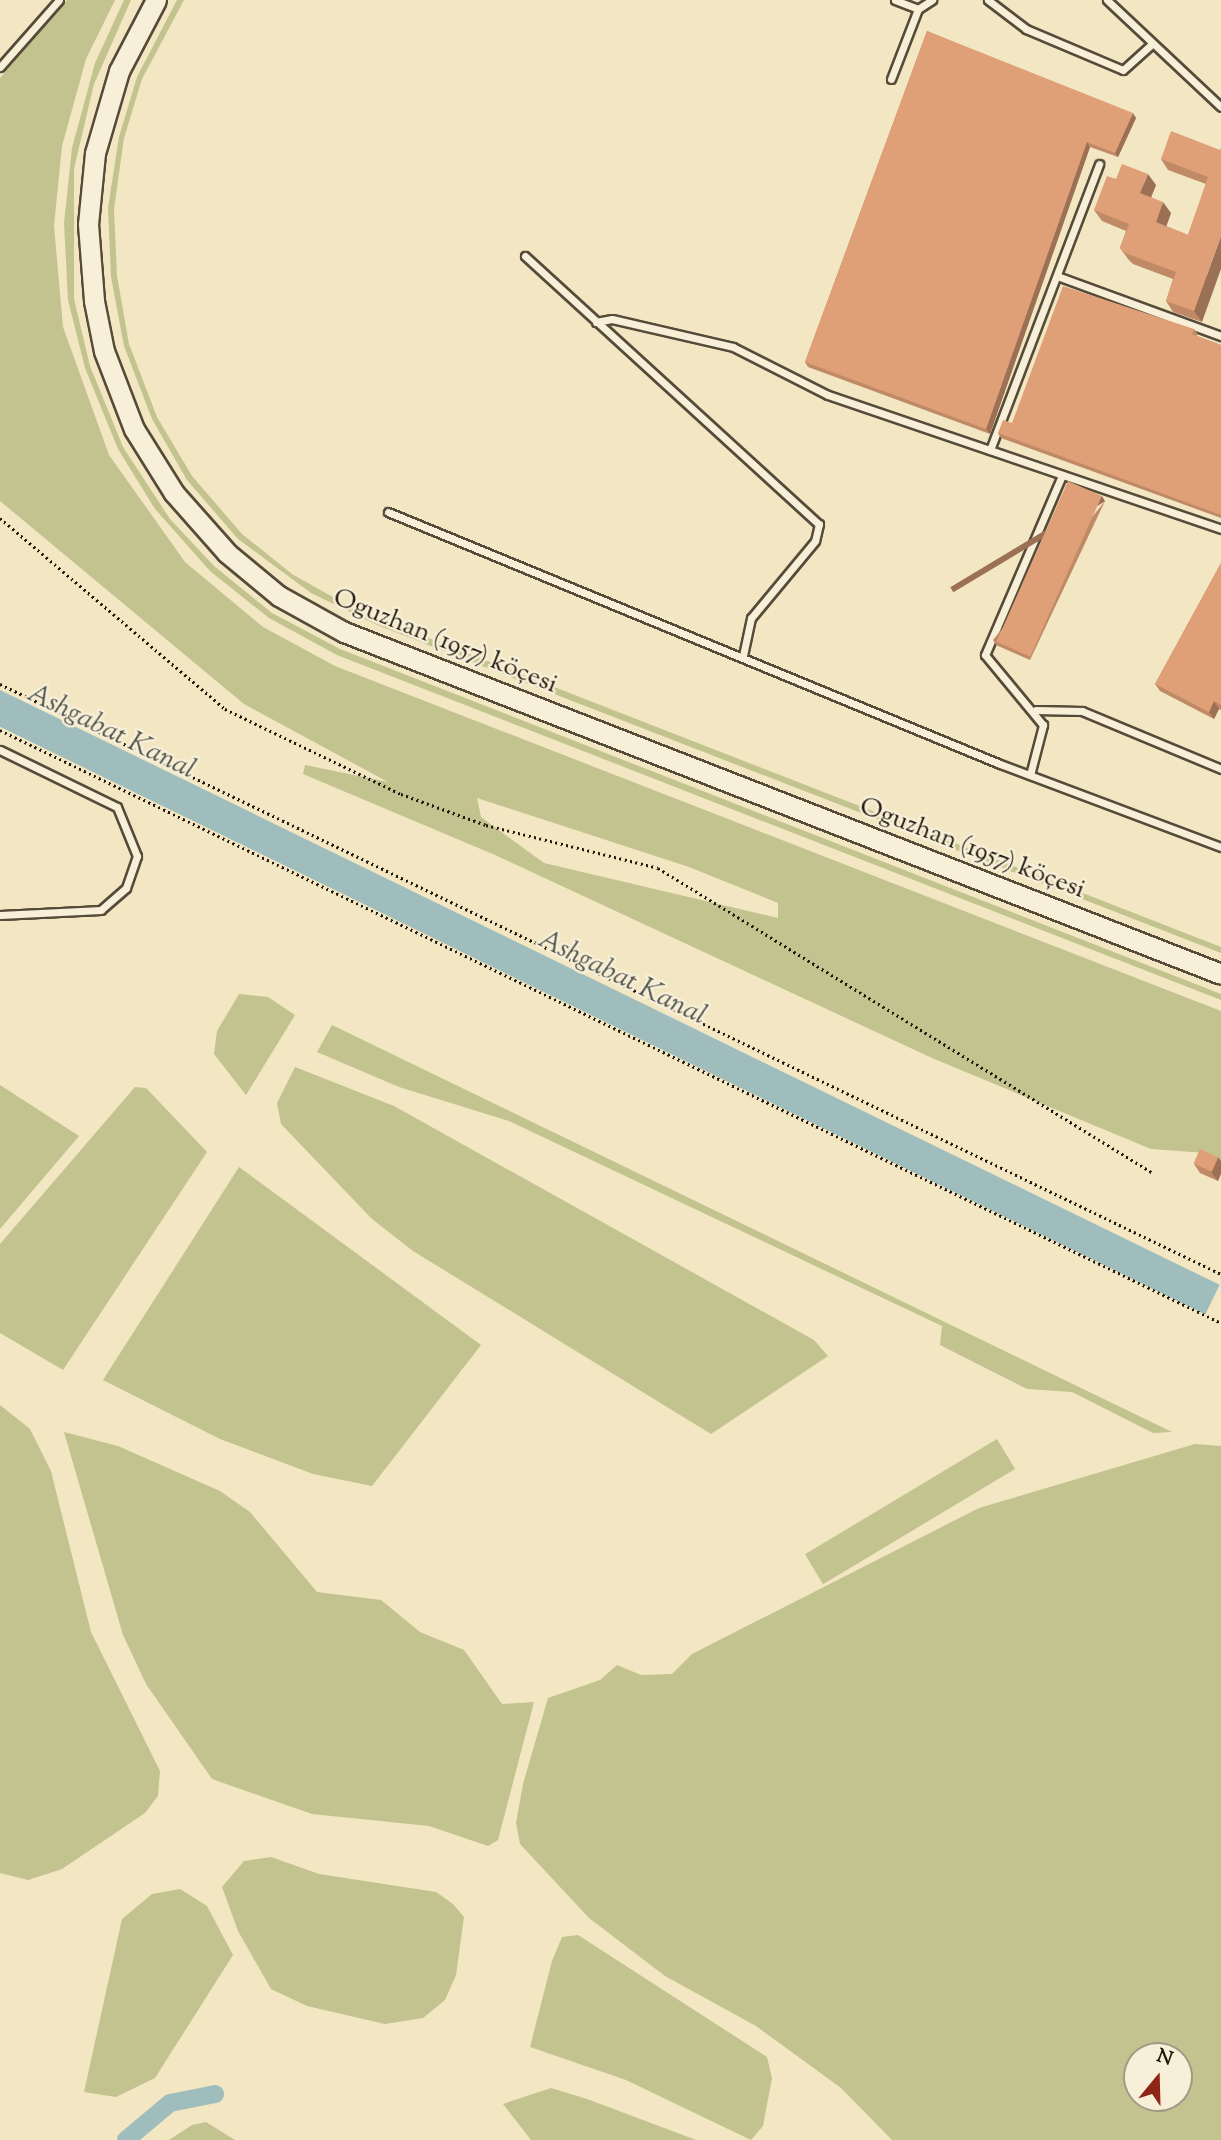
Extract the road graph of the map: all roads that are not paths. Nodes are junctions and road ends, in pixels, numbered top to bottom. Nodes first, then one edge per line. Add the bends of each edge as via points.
1 (59, 0) edge
2 (156, 0) edge
3 (895, 0) edge
4 (933, 0) edge
5 (988, 0) edge
6 (1107, 0) edge
7 (918, 9) junction
8 (1152, 44) junction
9 (0, 67) edge
10 (891, 79) dead end
11 (1220, 105) edge
12 (1099, 164) dead end
13 (525, 256) dead end
14 (1056, 276) junction
15 (596, 322) junction
16 (1221, 336) edge
17 (990, 450) junction
18 (1062, 475) junction
19 (388, 512) dead end
20 (1221, 529) edge
21 (743, 657) junction
22 (1036, 710) junction
23 (0, 750) edge
24 (1221, 768) edge
25 (1030, 775) junction
26 (1221, 847) edge
27 (0, 915) edge
28 (1221, 974) edge

1 - 9 lane
2 - 28 main road, Oguzhan (1957) köçesi via 119,71 95,153 88,224 94,301 104,351 134,429 174,494 235,561 279,596 344,632
3 - 7 lane
4 - 7 lane
5 - 8 lane via 1026,29 1123,70
6 - 8 lane
7 - 10 lane
8 - 11 lane
12 - 14 lane
13 - 15 lane
14 - 16 lane
14 - 17 lane
15 - 17 lane via 612,319 733,347 828,395
15 - 21 lane via 818,524 814,541 751,618
17 - 18 lane
18 - 20 lane
18 - 22 lane via 985,654
19 - 21 lane
21 - 25 lane
22 - 24 lane via 1082,711
22 - 25 lane via 1044,736
23 - 27 lane via 117,807 137,856 126,888 101,910
25 - 26 lane

